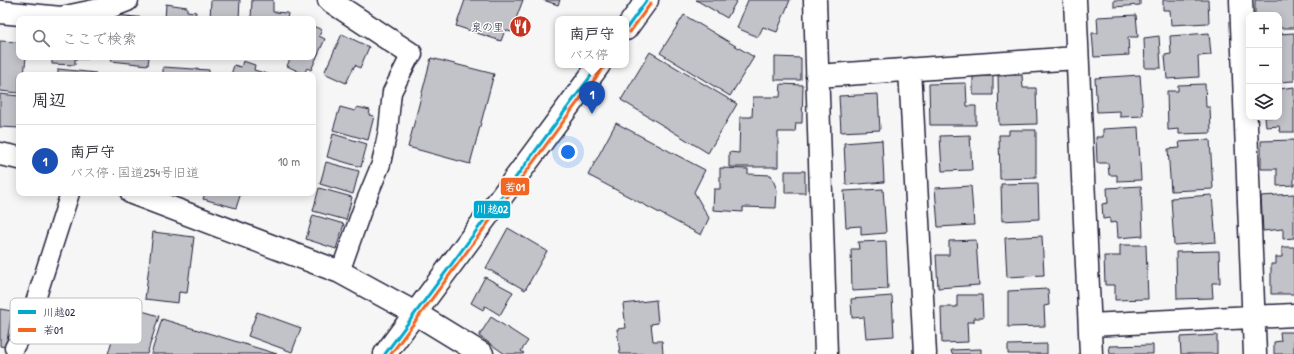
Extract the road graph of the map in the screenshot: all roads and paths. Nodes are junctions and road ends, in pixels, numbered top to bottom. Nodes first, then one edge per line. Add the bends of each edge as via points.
1 (127, 0) edge
2 (328, 0) edge
3 (647, 0) edge
4 (815, 0) edge
5 (1075, 0) edge
6 (1241, 0) edge
7 (0, 12) edge
8 (41, 16) edge
9 (71, 16) edge
10 (629, 25) edge
11 (411, 54) joint
12 (1077, 58) junction
13 (597, 68) edge
14 (910, 69) junction
15 (818, 76) junction
16 (0, 154) edge
17 (16, 157) edge
18 (69, 196) edge
19 (140, 196) edge
20 (340, 272) junction
21 (36, 298) edge
22 (415, 313) junction
23 (1294, 315) edge
24 (1254, 316) junction
25 (1090, 325) junction
26 (16, 344) edge
27 (14, 348) dead end
28 (384, 354) edge
29 (482, 354) edge
30 (826, 354) edge
31 (925, 354) edge
32 (1091, 354) edge
33 (1255, 354) edge

1 - 9 street via 104,9
2 - 11 street
3 - 10 street
4 - 15 street
5 - 12 street
6 - 24 street
7 - 8 street
11 - 20 lane via 392,92 381,164
12 - 14 street
12 - 25 street
13 - 22 street
14 - 15 street
14 - 31 street
15 - 30 street
16 - 17 street
18 - 21 lane
19 - 20 street
20 - 22 street
22 - 28 street
22 - 29 street
23 - 24 street
24 - 25 street
24 - 33 street
25 - 32 street
26 - 27 lane

